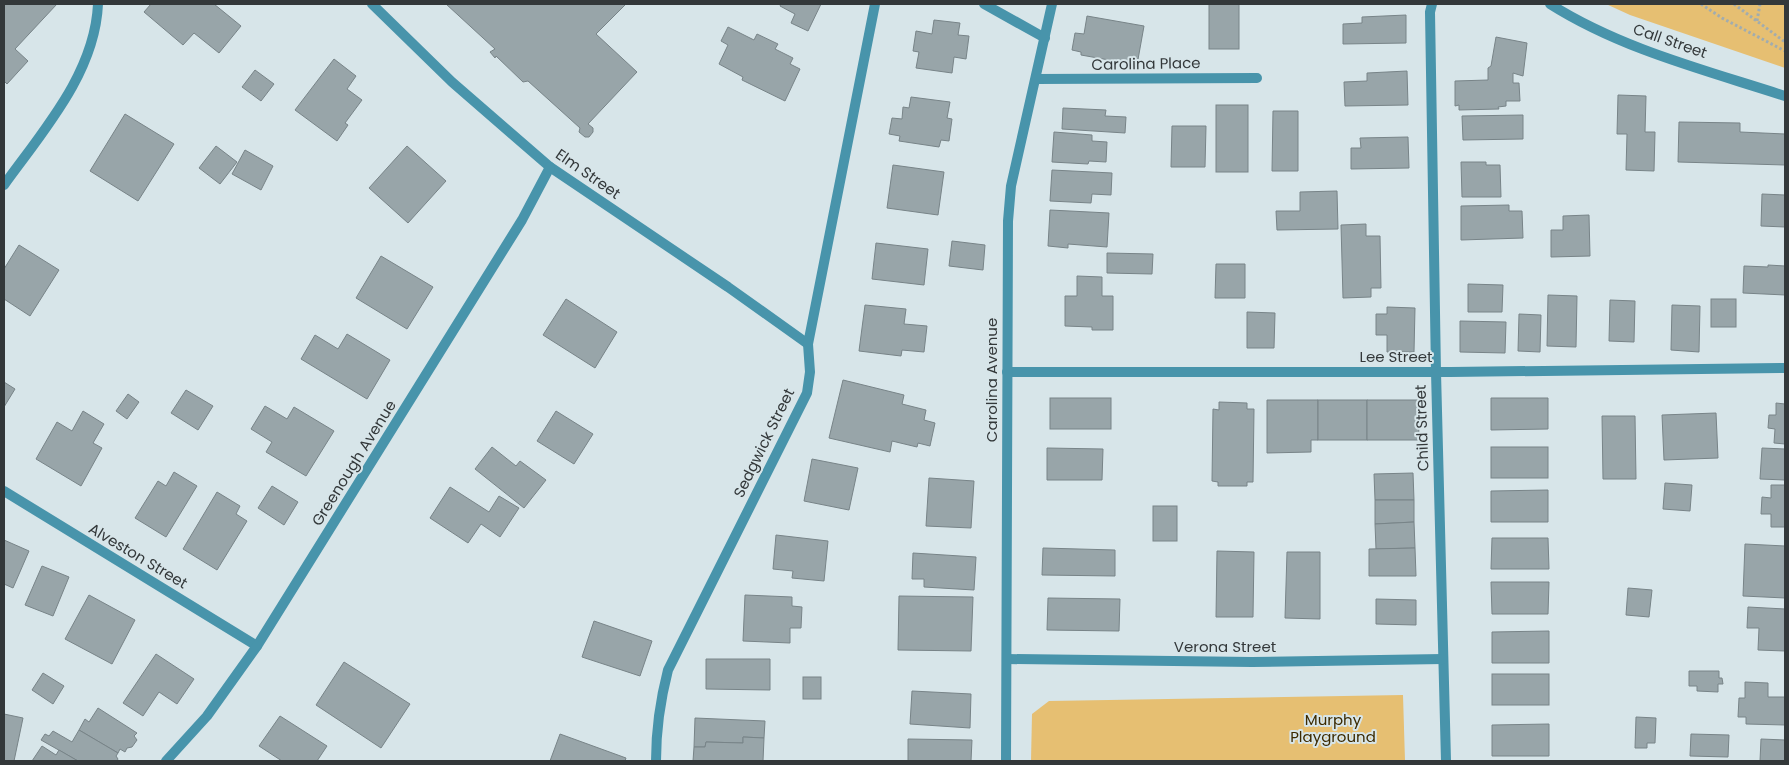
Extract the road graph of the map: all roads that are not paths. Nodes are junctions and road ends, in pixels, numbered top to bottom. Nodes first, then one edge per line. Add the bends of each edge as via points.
1 (98, 4) edge
2 (372, 4) edge
3 (875, 4) edge
4 (984, 4) edge
5 (1052, 4) edge
6 (1432, 4) edge
7 (1550, 4) edge
8 (1045, 38) junction
9 (1257, 78) dead end
10 (1036, 79) junction
11 (1785, 96) edge
12 (550, 167) junction
13 (4, 184) edge
14 (808, 344) junction
15 (1785, 368) edge
16 (1007, 372) junction
17 (1436, 372) junction
18 (4, 492) edge
19 (257, 646) junction
20 (1007, 659) junction
21 (1444, 659) junction
22 (166, 761) edge
23 (656, 761) edge
24 (1006, 761) edge
25 (1446, 761) edge

1 - 13 street via 91,43 67,95
2 - 12 street, Elm Street via 452,82
3 - 14 street, Sedgwick Street
4 - 8 street
5 - 8 street, Carolina Avenue
6 - 17 street, Child Street
7 - 11 street, Call Street via 1618,40
8 - 10 street, Carolina Avenue
9 - 10 street, Carolina Place
10 - 16 street, Carolina Avenue via 1011,186
12 - 14 street, Elm Street
12 - 19 street, Greenough Avenue via 517,228
14 - 23 street, Sedgwick Street via 810,372 807,393 668,670 656,735
15 - 17 street, Lee Street
16 - 17 street, Lee Street
16 - 20 street, Carolina Avenue
17 - 21 street, Child Street
18 - 19 street, Alveston Street
19 - 22 street, Greenough Avenue via 207,716
20 - 21 street, Verona Street via 1201,662
20 - 24 street, Carolina Avenue
21 - 25 street, Child Street

